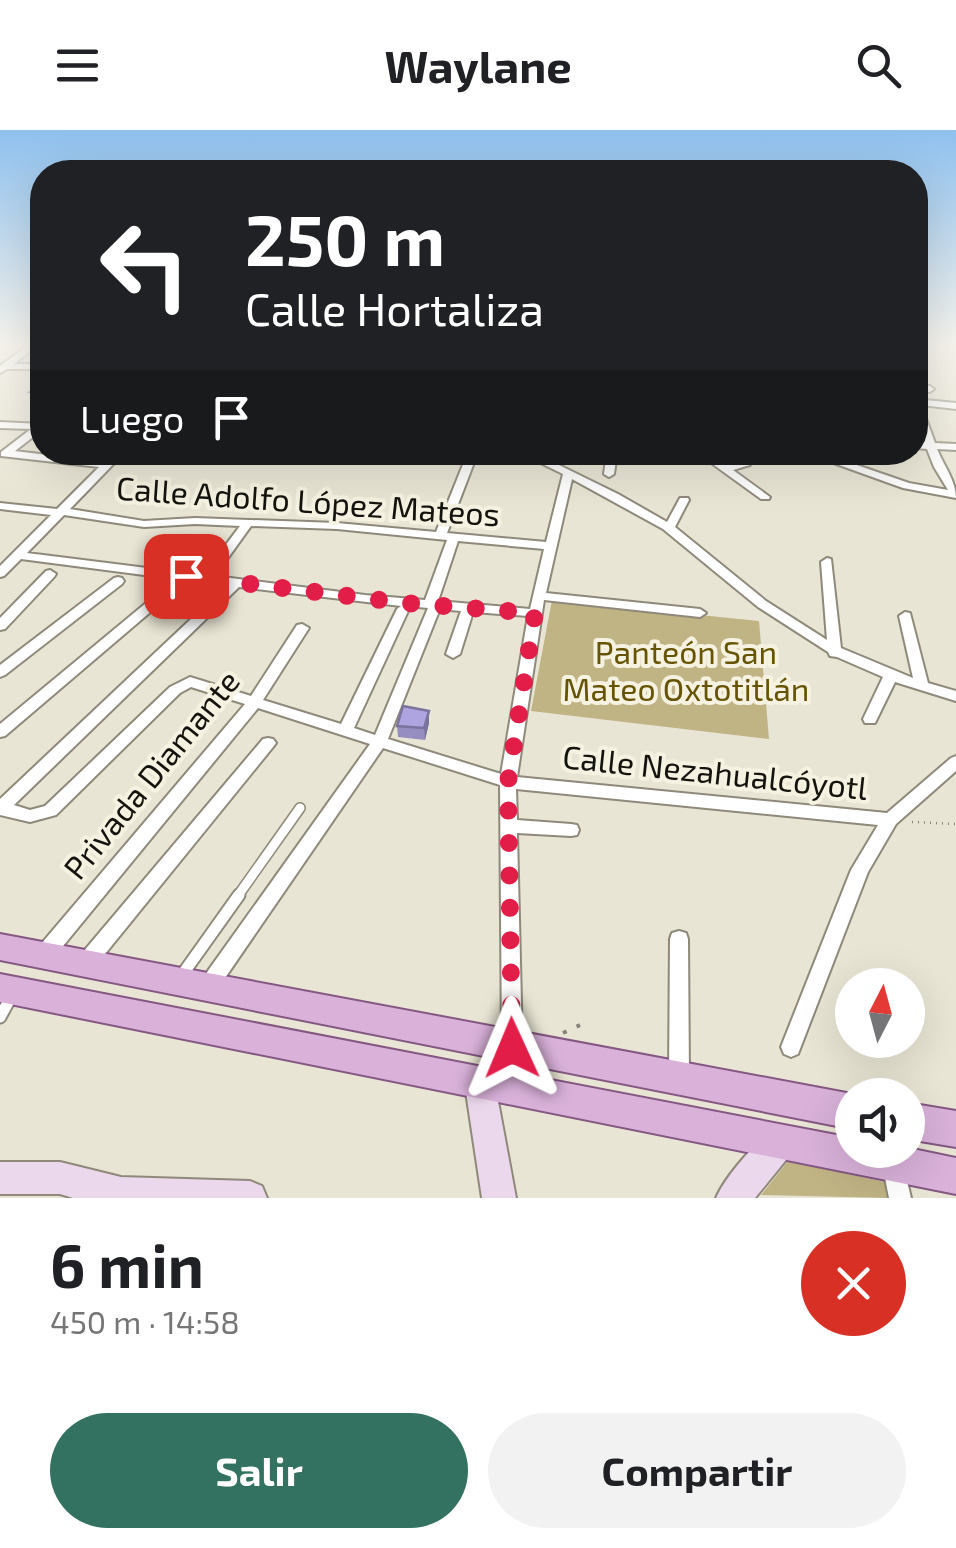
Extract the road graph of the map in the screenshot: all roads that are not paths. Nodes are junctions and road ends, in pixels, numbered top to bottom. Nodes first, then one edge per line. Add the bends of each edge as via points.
1 (928, 403) edge
2 (956, 406) edge
3 (0, 425) edge
4 (30, 427) edge
5 (30, 436) edge
6 (928, 436) edge
7 (928, 446) edge
8 (932, 446) junction
9 (956, 446) edge
10 (3, 455) edge
11 (30, 458) edge
12 (107, 465) edge
13 (470, 465) edge
14 (552, 465) edge
15 (610, 465) edge
16 (719, 465) edge
17 (739, 465) edge
18 (846, 465) edge
19 (724, 469) junction
20 (568, 472) junction
21 (609, 474) dead end
22 (956, 495) edge
23 (766, 497) dead end
24 (684, 500) dead end
25 (0, 506) edge
26 (60, 512) junction
27 (248, 523) junction
28 (669, 528) junction
29 (447, 538) junction
30 (552, 546) junction
31 (18, 555) junction
32 (828, 562) dead end
33 (0, 573) edge
34 (50, 574) dead end
35 (186, 576) junction
36 (207, 578) junction
37 (118, 581) dead end
38 (238, 582) junction
39 (539, 596) junction
40 (432, 608) junction
41 (468, 608) junction
42 (403, 610) dead end
43 (535, 613) junction
44 (700, 613) dead end
45 (905, 616) dead end
46 (0, 626) edge
47 (302, 628) dead end
48 (835, 653) junction
49 (452, 654) dead end
50 (0, 672) edge
51 (891, 676) junction
52 (922, 686) junction
53 (956, 696) edge
54 (254, 703) junction
55 (870, 718) dead end
56 (346, 730) junction
57 (0, 732) edge
58 (380, 742) junction
59 (268, 744) dead end
60 (956, 762) edge
61 (508, 782) junction
62 (300, 808) dead end
63 (0, 809) edge
64 (890, 820) junction
65 (508, 826) junction
66 (571, 830) dead end
67 (679, 938) dead end
68 (0, 947) edge
69 (42, 956) junction
70 (85, 965) junction
71 (191, 985) junction
72 (5, 999) edge
73 (791, 1047) dead end
74 (512, 1048) junction
75 (679, 1080) junction
76 (480, 1085) junction
77 (835, 1109) edge
78 (925, 1124) edge
79 (956, 1129) edge
80 (779, 1144) junction
81 (956, 1176) edge
82 (0, 1178) edge
83 (897, 1182) edge
84 (116, 1196) edge
85 (250, 1198) edge
86 (499, 1198) edge
87 (733, 1198) edge

1 - 2 street
3 - 4 street
5 - 10 street
6 - 8 street
7 - 8 street
8 - 9 street
8 - 22 street
10 - 11 street
12 - 26 street
13 - 29 street
14 - 20 street
15 - 21 street
16 - 19 street
17 - 19 street
18 - 22 street
19 - 23 street
20 - 28 street
20 - 30 street
24 - 28 street
25 - 26 street, Calle Adolfo López Mateos
26 - 27 street, Calle Adolfo López Mateos via 144,524
26 - 31 street
27 - 29 street, Calle Adolfo López Mateos
27 - 36 street
28 - 48 street
29 - 30 street, Calle Adolfo López Mateos
29 - 40 street
30 - 39 street
31 - 33 street
31 - 35 street
32 - 48 street
34 - 46 street
35 - 36 street
35 - 57 street
36 - 38 street
37 - 50 street
38 - 40 street
38 - 63 street
39 - 43 street
39 - 44 street
40 - 41 street
40 - 58 street
41 - 43 street
41 - 49 street
42 - 56 street
43 - 61 street
45 - 52 street
47 - 54 street, Privada Diamante
48 - 51 street
51 - 52 street
51 - 55 street
52 - 53 street
54 - 56 street, Calle Nezahualcóyotl
54 - 63 street, Calle Nezahualcóyotl via 190,682 50,811 30,816
54 - 69 street, Privada Diamante
56 - 58 street, Calle Nezahualcóyotl
58 - 61 street, Calle Nezahualcóyotl
58 - 71 street
59 - 70 street
60 - 64 street
61 - 64 street, Calle Nezahualcóyotl
61 - 65 street
62 - 71 lane
64 - 73 street via 860,870
65 - 66 street
65 - 74 street
67 - 75 street
68 - 69 main road
69 - 70 main road
70 - 71 main road
71 - 74 main road
72 - 76 main road
74 - 75 main road
75 - 77 main road
76 - 80 main road
76 - 86 main road
78 - 79 main road
80 - 83 main road
80 - 87 main road
81 - 83 main road
82 - 84 main road via 60,1178
84 - 85 main road

